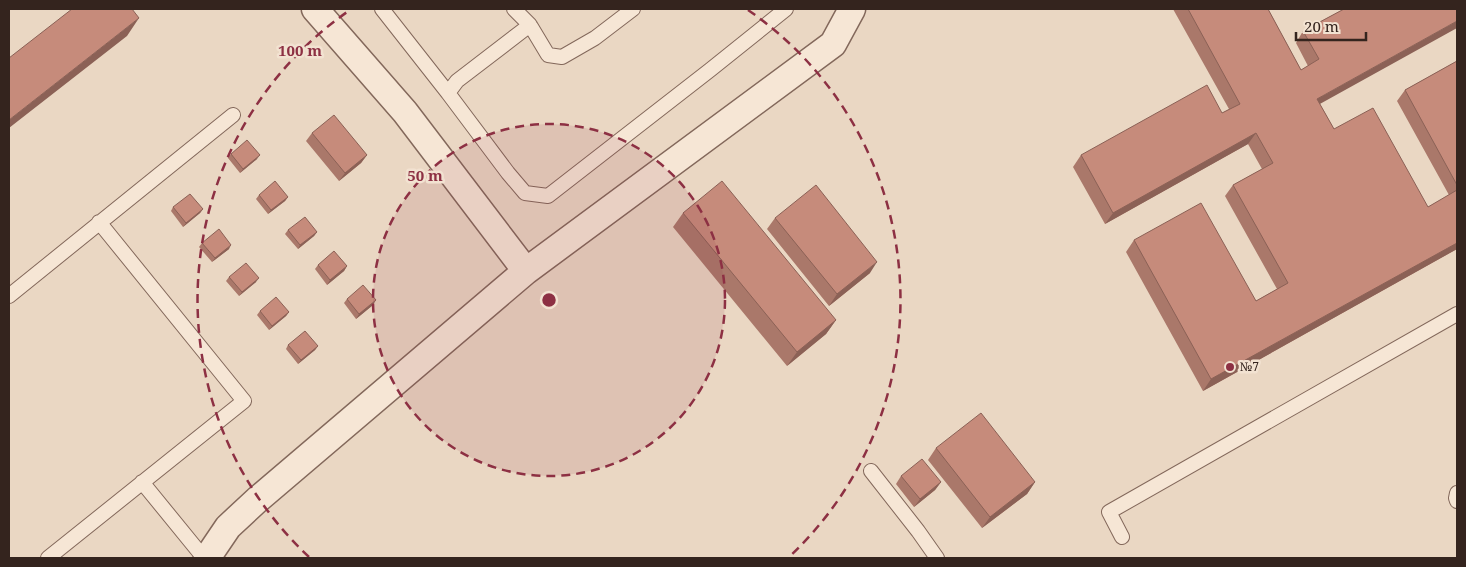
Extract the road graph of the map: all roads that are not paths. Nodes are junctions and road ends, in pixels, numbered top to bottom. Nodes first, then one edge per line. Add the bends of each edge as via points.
1 (315, 9) edge
2 (382, 9) edge
3 (514, 9) edge
4 (633, 9) edge
5 (786, 9) edge
6 (852, 9) edge
7 (530, 25) junction
8 (448, 93) junction
9 (233, 115) dead end
10 (99, 222) junction
11 (526, 271) junction
12 (9, 296) edge
13 (1457, 314) edge
14 (871, 471) dead end
15 (142, 482) junction
16 (1457, 494) edge
17 (1457, 501) edge
18 (1122, 537) dead end
19 (48, 558) edge
20 (205, 558) edge
21 (937, 558) edge

1 - 11 street via 405,112
2 - 8 lane
3 - 7 lane
4 - 7 lane via 595,38 562,57 548,54
5 - 8 lane via 548,196 525,193
6 - 11 street via 833,44
7 - 8 lane via 457,81
9 - 10 lane
10 - 12 lane
10 - 15 lane via 244,401
11 - 20 street via 257,500 228,527
13 - 18 lane via 1109,512
14 - 21 lane
15 - 19 lane
15 - 20 lane
16 - 17 lane

